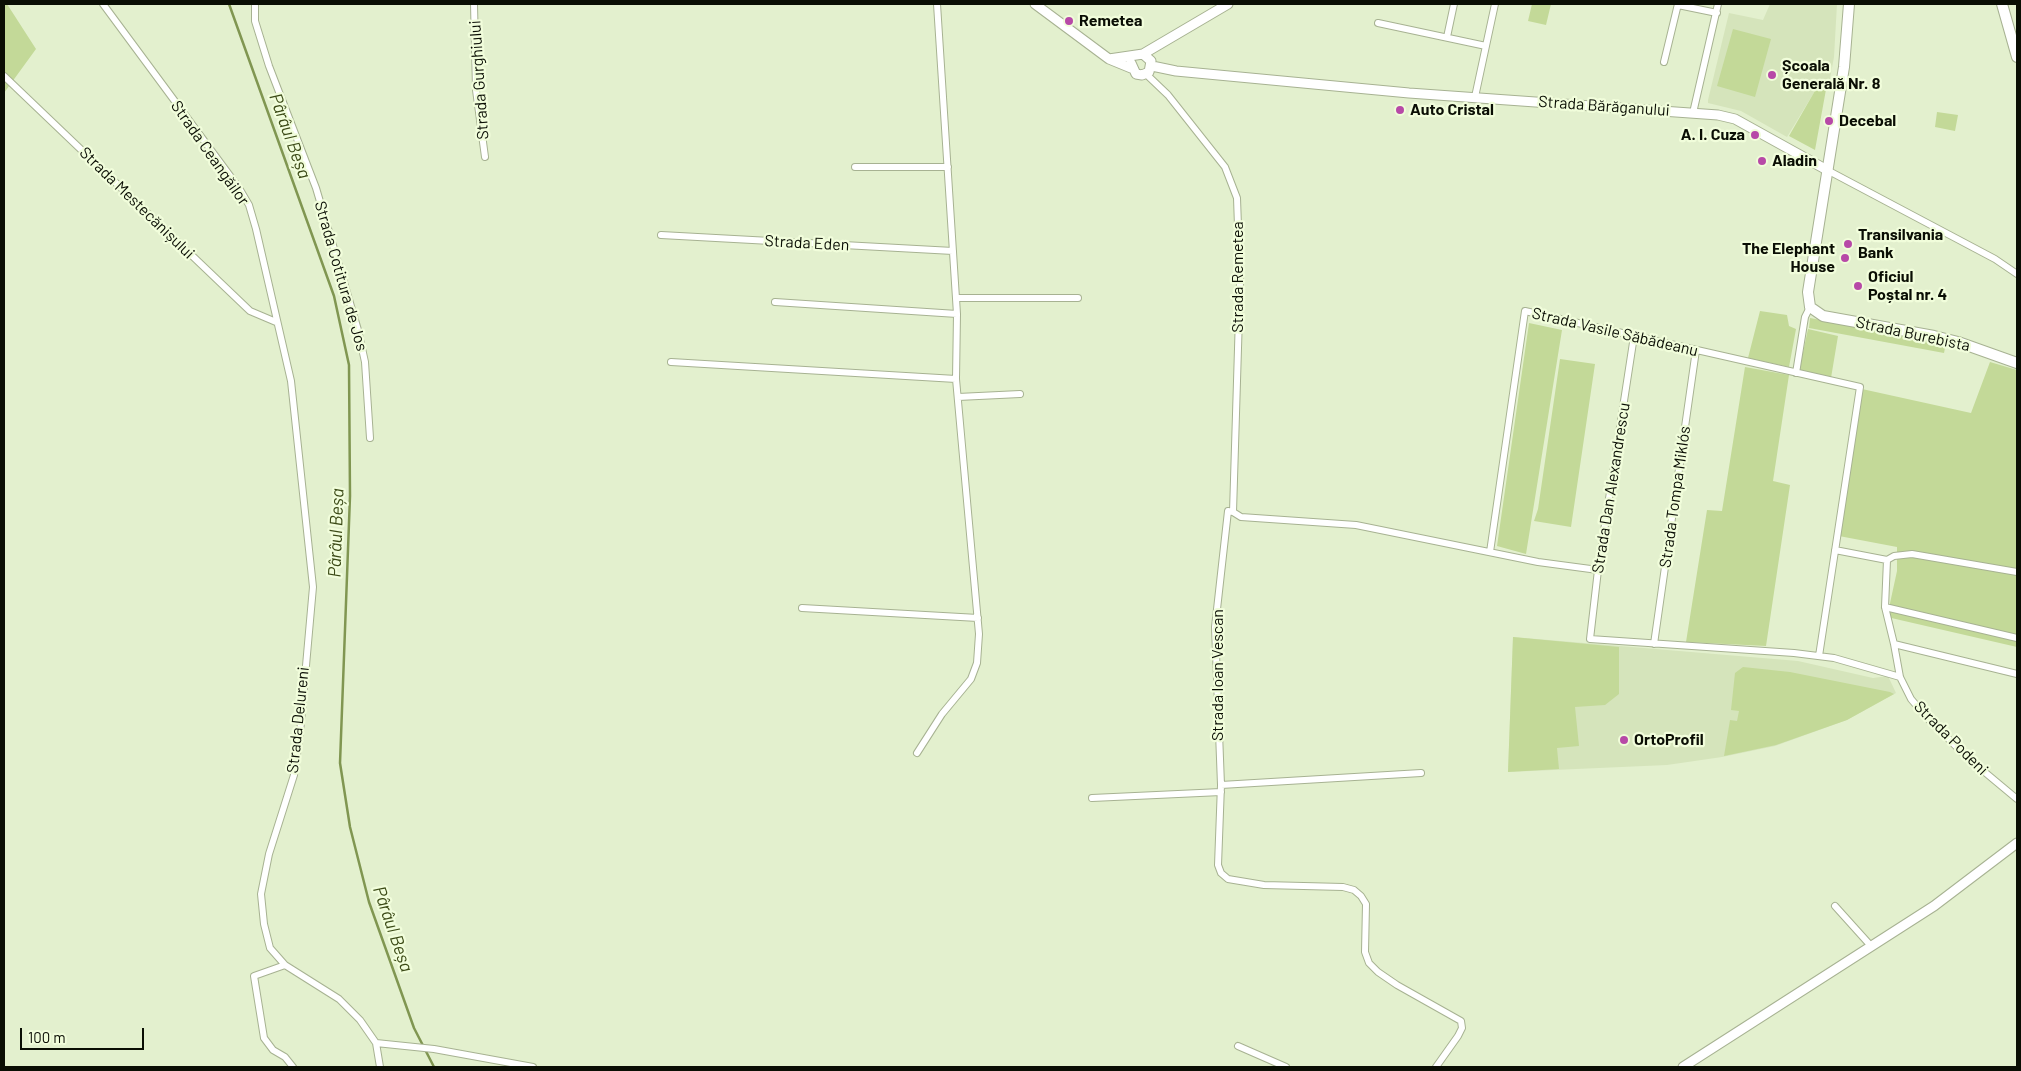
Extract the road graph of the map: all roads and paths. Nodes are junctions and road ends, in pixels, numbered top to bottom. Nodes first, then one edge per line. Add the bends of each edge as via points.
1 (102, 4) edge
2 (255, 4) edge
3 (474, 4) edge
4 (938, 4) edge
5 (1035, 4) edge
6 (1228, 4) edge
7 (1454, 4) edge
8 (1495, 4) edge
9 (1678, 4) edge
10 (1718, 4) edge
11 (1849, 4) edge
12 (2002, 4) edge
13 (1716, 13) junction
14 (1378, 23) dead end
15 (1447, 37) junction
16 (1160, 46) junction
17 (1486, 46) junction
18 (1139, 55) junction
19 (2017, 57) edge
20 (1109, 59) junction
21 (1664, 62) dead end
22 (1152, 64) junction
23 (1131, 68) junction
24 (1146, 74) junction
25 (4, 76) edge
26 (1475, 97) junction
27 (1693, 113) junction
28 (485, 157) dead end
29 (855, 167) dead end
30 (948, 167) junction
31 (1827, 170) junction
32 (661, 235) dead end
33 (953, 251) junction
34 (2017, 274) edge
35 (956, 298) junction
36 (1078, 298) dead end
37 (775, 302) dead end
38 (1810, 307) junction
39 (957, 314) junction
40 (276, 322) junction
41 (1634, 336) junction
42 (1696, 350) junction
43 (671, 362) dead end
44 (2017, 363) edge
45 (1796, 373) junction
46 (956, 379) junction
47 (1020, 394) dead end
48 (958, 397) junction
49 (370, 438) dead end
50 (1233, 512) junction
51 (1835, 550) junction
52 (1490, 552) junction
53 (1887, 560) junction
54 (1598, 570) junction
55 (2017, 572) edge
56 (1885, 607) junction
57 (802, 608) dead end
58 (978, 618) junction
59 (2017, 638) edge
60 (1654, 644) junction
61 (1894, 644) junction
62 (1819, 656) junction
63 (2017, 674) edge
64 (1900, 677) junction
65 (917, 753) dead end
66 (1421, 773) dead end
67 (1221, 788) junction
68 (1092, 798) dead end
69 (2017, 799) edge
70 (2017, 843) edge
71 (1835, 906) dead end
72 (1871, 946) junction
73 (285, 965) junction
74 (376, 1043) junction
75 (1238, 1046) dead end
76 (293, 1067) edge
77 (380, 1067) edge
78 (533, 1067) edge
79 (1286, 1067) edge
80 (1436, 1067) edge
81 (1683, 1067) edge

1 - 40 street, Strada Ceangăilor via 249,205
2 - 49 street, Strada Cotitura de Jos via 255,21 263,47 316,188 358,330 365,362
3 - 28 street, Strada Gurghiului via 476,90
4 - 30 street
5 - 20 street
6 - 16 street
7 - 15 street
8 - 17 street
9 - 13 street
9 - 21 street
10 - 13 street
11 - 31 main road via 1844,66
12 - 19 main road
13 - 27 street
14 - 15 street
15 - 17 street
16 - 18 street
16 - 22 street
17 - 26 street
18 - 20 street
18 - 22 street
18 - 23 street via 1131,62
20 - 23 street
22 - 24 street
22 - 26 street, Strada Bărăganului via 1188,72
23 - 24 street via 1139,75
24 - 50 street, Strada Remetea via 1168,95 1225,167 1238,198 1240,283
25 - 40 street, Strada Mestecănișului via 250,311
26 - 27 street, Strada Bărăganului
27 - 31 street, Strada Bărăganului via 1735,118
29 - 30 street
30 - 33 street
31 - 34 street, Strada Bărăganului via 1986,254
31 - 38 main road via 1808,292
32 - 33 street, Strada Eden
33 - 35 street
35 - 36 street
35 - 39 street
37 - 39 street
38 - 44 main road, Strada Burebista via 1823,316 1934,336
38 - 45 street via 1805,317
39 - 46 street
40 - 73 street, Strada Delureni via 291,381 313,587 294,775 269,854 261,894 270,948
41 - 42 street, Strada Vasile Săbădeanu
41 - 52 street, Strada Vasile Săbădeanu via 1525,311
41 - 54 street, Strada Dan Alexandrescu
42 - 45 street, Strada Vasile Săbădeanu
42 - 60 street, Strada Tompa Miklós
43 - 46 street
45 - 51 street, Strada Vasile Săbădeanu via 1860,388
46 - 48 street
47 - 48 street
48 - 58 street
50 - 52 street via 1241,517 1356,525
50 - 67 street, Strada Ioan Vescan via 1228,511 1215,627
51 - 53 street
51 - 62 street, Strada Vasile Săbădeanu
52 - 54 street
53 - 55 street via 1912,554
53 - 56 street, Strada Podeni
54 - 60 street, Strada Dan Alexandrescu via 1590,639
56 - 59 street
56 - 61 street, Strada Podeni
57 - 58 street
58 - 65 street via 978,663 971,679 942,714
60 - 62 street
61 - 63 street
61 - 64 street, Strada Podeni
62 - 64 street
64 - 69 street, Strada Podeni via 1911,699 1927,718
66 - 67 street
67 - 68 street
67 - 80 street, Strada Ioan Vescan via 1218,865 1222,873 1228,879 1264,885 1344,887 1361,896 1366,904 1365,952 1369,963 1397,985 1461,1021 1458,1036
70 - 72 street via 1954,892
71 - 72 street
72 - 81 street
73 - 74 street, Strada Delureni via 339,999 360,1020
73 - 76 street via 254,976 264,1038
74 - 77 street, Strada Delureni
74 - 78 street via 434,1049
75 - 79 street

